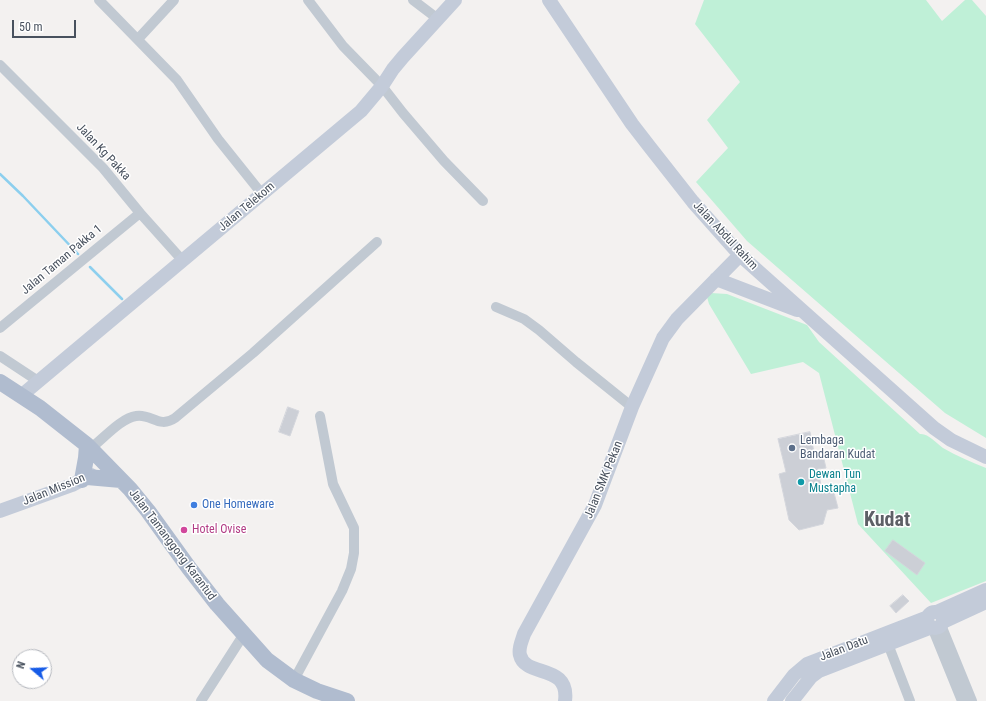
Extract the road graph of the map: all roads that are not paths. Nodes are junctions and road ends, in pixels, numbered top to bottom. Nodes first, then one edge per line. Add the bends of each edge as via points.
1 (99, 0) edge
2 (174, 0) edge
3 (308, 0) edge
4 (413, 0) edge
5 (455, 0) edge
6 (549, 0) edge
7 (438, 19) junction
8 (138, 39) junction
9 (0, 65) edge
10 (382, 86) junction
11 (262, 194) junction
12 (483, 201) dead end
13 (140, 213) junction
14 (377, 242) dead end
15 (740, 255) junction
16 (183, 261) junction
17 (716, 279) junction
18 (496, 307) dead end
19 (805, 314) junction
20 (0, 328) edge
21 (0, 356) edge
22 (38, 381) junction
23 (0, 382) edge
24 (22, 395) junction
25 (632, 407) junction
26 (320, 416) dead end
27 (89, 447) junction
28 (986, 457) edge
29 (108, 467) junction
30 (84, 478) junction
31 (121, 480) junction
32 (0, 511) edge
33 (986, 600) edge
34 (936, 620) junction
35 (244, 634) junction
36 (888, 644) junction
37 (294, 680) junction
38 (201, 701) edge
39 (347, 701) edge
40 (565, 701) edge
41 (774, 701) edge
42 (792, 701) edge
43 (910, 701) edge
44 (962, 701) edge
45 (972, 701) edge

1 - 8 street
2 - 8 street
3 - 10 street via 343,46
4 - 7 street
5 - 7 street, Jalan Telekom
6 - 15 street, Jalan Abdul Rahim via 632,124 681,187
7 - 10 street, Jalan Telekom via 402,57
8 - 11 street via 183,87 218,139
9 - 13 street, Jalan Kg Pakka via 103,168
10 - 11 street, Jalan Telekom via 361,111
10 - 12 street via 444,161
11 - 16 street, Jalan Telekom
13 - 16 street, Jalan Kg Pakka
13 - 20 street, Jalan Taman Pakka 1
14 - 27 street via 253,353 175,418 159,422 145,416 134,416 123,421
15 - 17 street, Jalan SMK Pekan
15 - 19 street, Jalan Abdul Rahim
16 - 22 street, Jalan Telekom
17 - 19 street
17 - 25 street, Jalan SMK Pekan via 677,319 663,338
18 - 25 street via 524,319 540,330
19 - 28 street, Jalan Abdul Rahim via 934,428 951,440
21 - 22 street
22 - 24 street, Jalan Telekom
23 - 24 main road, Jalan Tamanggong Karantud
24 - 27 main road, Jalan Tamanggong Karantud
25 - 40 street, Jalan SMK Pekan via 595,506 527,628 520,649 522,661 562,682 566,692
26 - 37 street via 332,484 354,528 354,553 342,591
27 - 29 main road, Jalan Tamanggong Karantud
27 - 30 main road
29 - 30 street, Jalan Mission
29 - 31 main road, Jalan Tamanggong Karantud
30 - 31 main road
30 - 32 street, Jalan Mission
31 - 35 main road, Jalan Tamanggong Karantud via 148,510 217,604
33 - 34 street, Jalan Datu
34 - 36 street, Jalan Datu
34 - 41 street, Jalan Datu via 807,664 794,675
34 - 44 street
34 - 45 street
35 - 37 main road, Jalan Tamanggong Karantud via 267,660
35 - 38 street
36 - 42 street, Jalan Datu via 820,671 811,677
36 - 43 street
37 - 39 main road, Jalan Tamanggong Karantud

